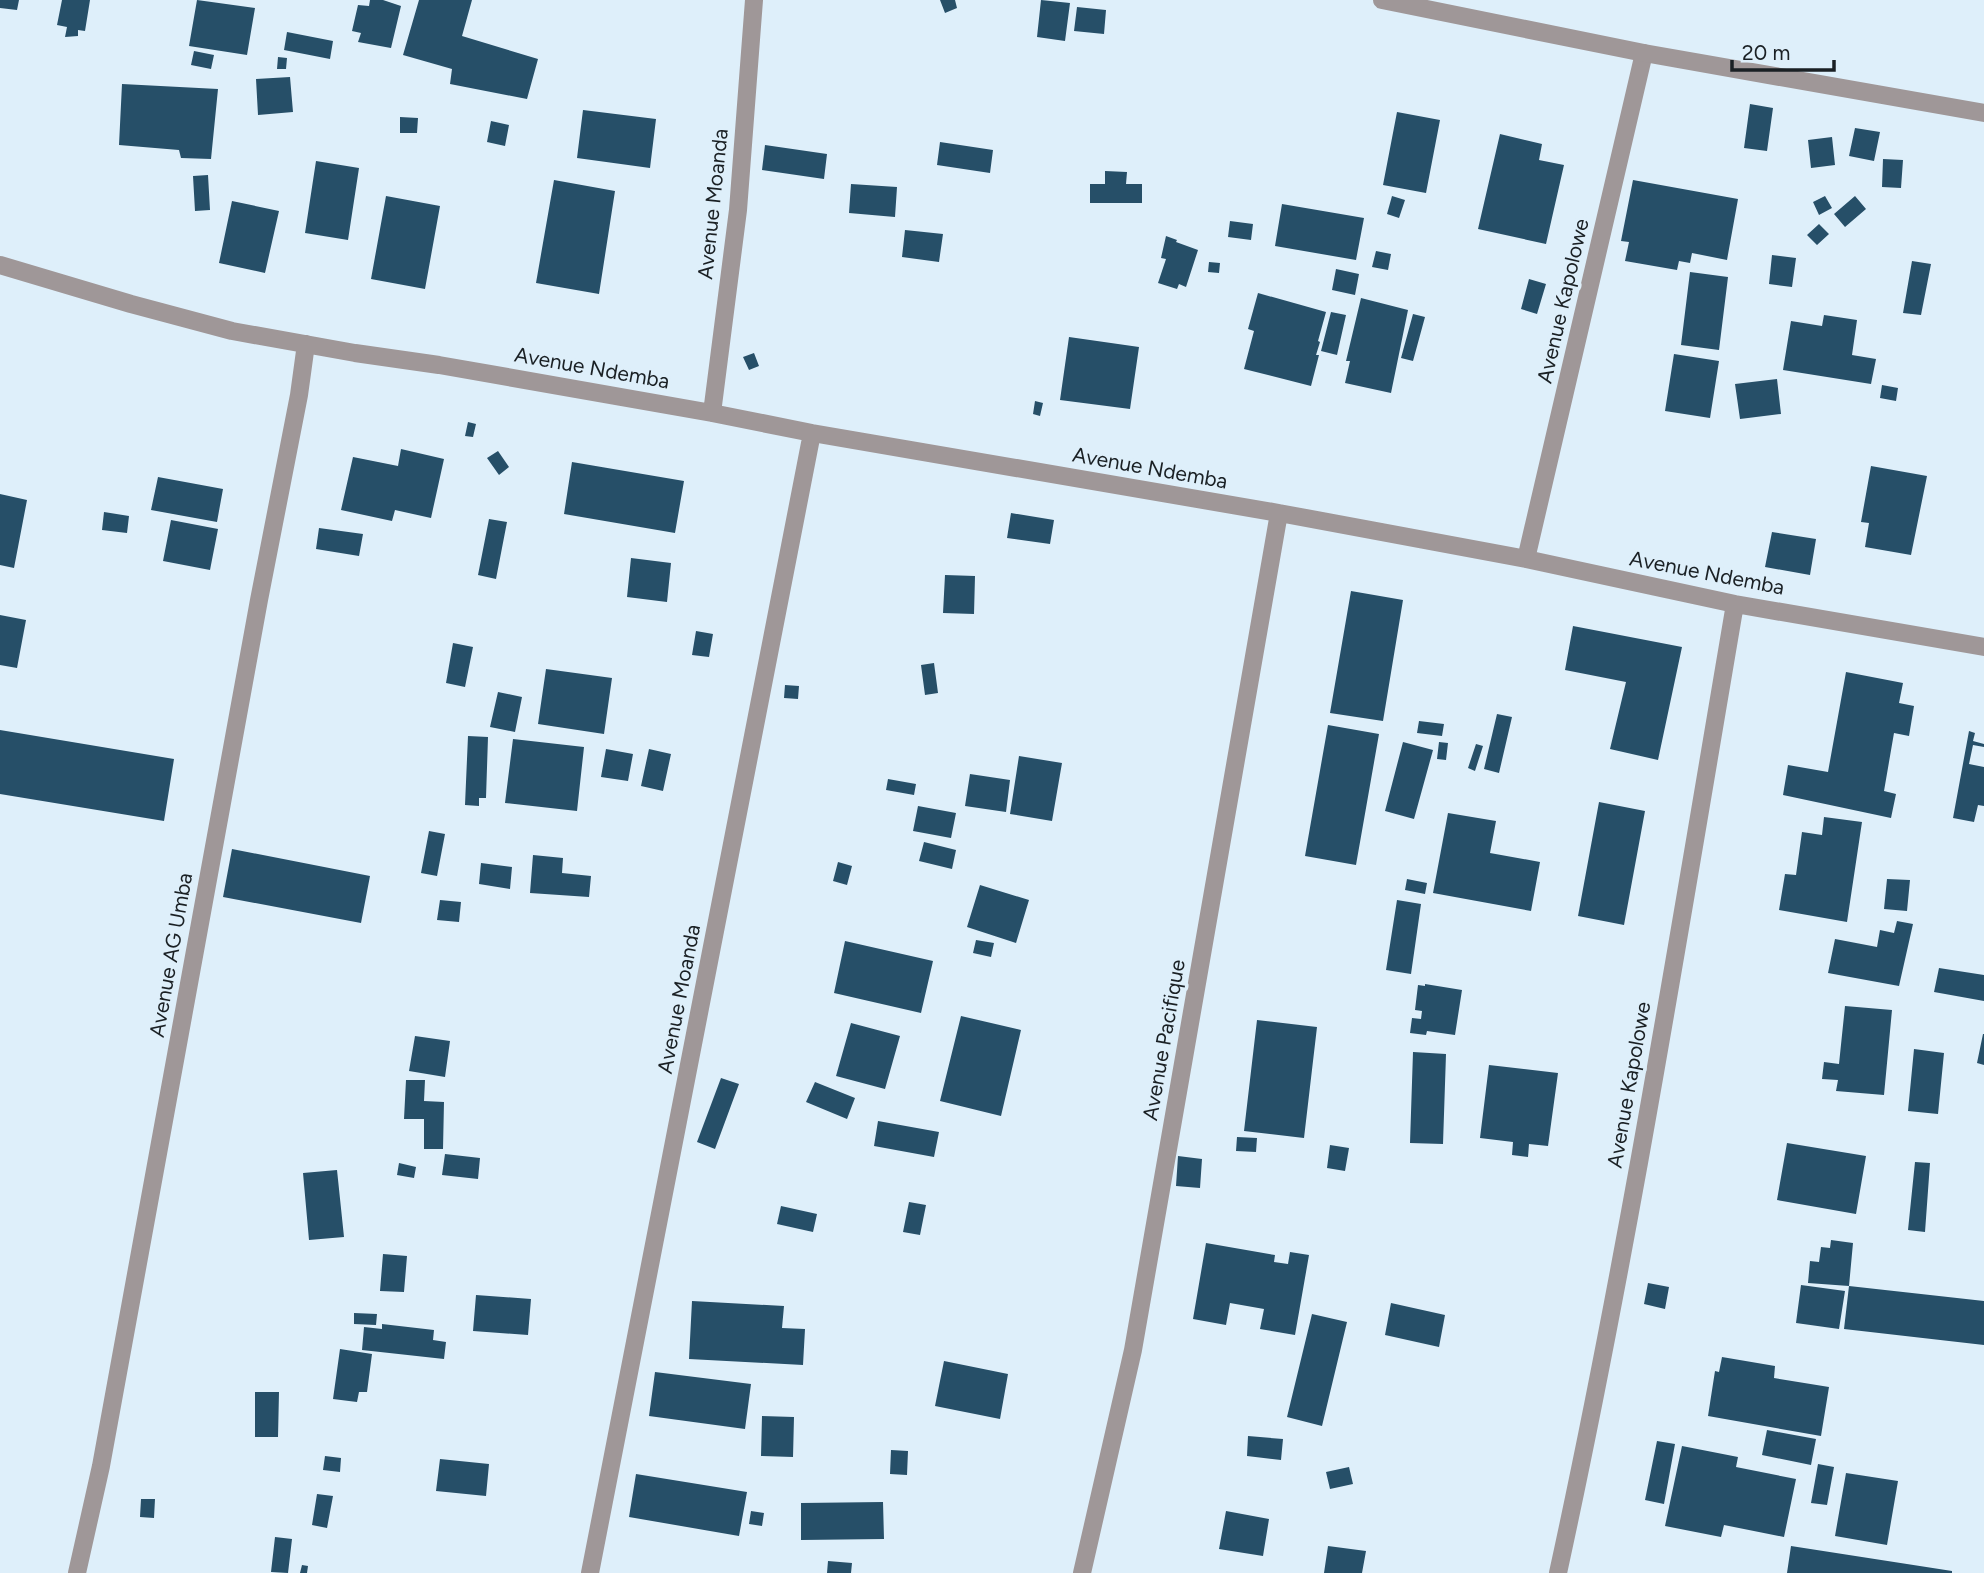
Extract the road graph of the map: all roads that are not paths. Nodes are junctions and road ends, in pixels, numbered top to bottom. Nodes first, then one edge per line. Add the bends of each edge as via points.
1 (754, 0) edge
2 (1382, 0) edge
3 (1644, 53) junction
4 (1984, 113) edge
5 (0, 265) edge
6 (306, 344) junction
7 (712, 413) junction
8 (812, 433) junction
9 (1279, 513) junction
10 (1526, 559) junction
11 (1735, 604) junction
12 (1984, 647) edge
13 (77, 1573) edge
14 (590, 1573) edge
15 (1082, 1573) edge
16 (1558, 1573) edge

1 - 7 street, Avenue Moanda via 738,210
2 - 3 street
3 - 4 street
3 - 10 street, Avenue Kapolowe
5 - 6 street, Avenue Ndemba via 232,331
6 - 7 street, Avenue Ndemba
6 - 13 street, Avenue AG Umba via 104,1452
7 - 8 street, Avenue Ndemba
8 - 9 street, Avenue Ndemba
8 - 14 street, Avenue Moanda
9 - 10 street, Avenue Ndemba
9 - 15 street, Avenue Pacifique via 1133,1350
10 - 11 street, Avenue Ndemba
11 - 12 street, Avenue Ndemba
11 - 16 street, Avenue Kapolowe via 1590,1428

